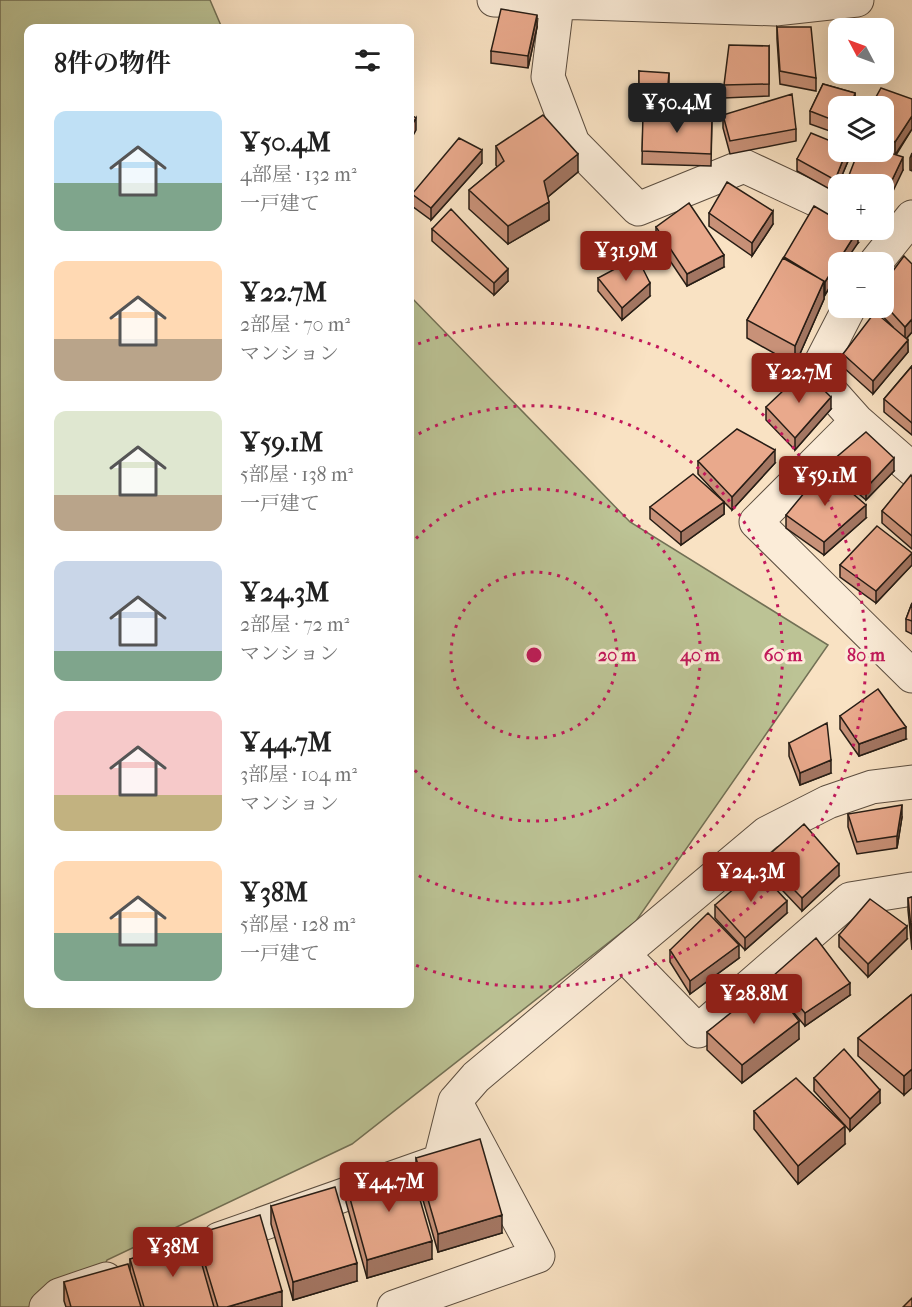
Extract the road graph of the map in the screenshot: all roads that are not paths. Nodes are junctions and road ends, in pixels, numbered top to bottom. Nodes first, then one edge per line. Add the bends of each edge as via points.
1 (494, 0) edge
2 (857, 0) edge
3 (557, 4) junction
4 (828, 205) edge
5 (900, 233) edge
6 (884, 252) edge
7 (844, 318) edge
8 (857, 421) junction
9 (912, 469) edge
10 (912, 676) edge
11 (912, 782) edge
12 (912, 889) edge
13 (624, 955) junction
14 (455, 1101) junction
15 (193, 1248) edge
16 (137, 1268) edge
17 (46, 1307) edge
18 (394, 1307) edge

1 - 3 street
2 - 3 street via 775,9
3 - 4 street via 548,77 573,143 638,209 744,166
5 - 6 street
7 - 8 street via 815,374
8 - 9 street
8 - 10 street via 756,522
11 - 13 street via 872,787 828,802 767,833
12 - 13 street via 850,898 699,1031
13 - 14 street via 476,1077
14 - 15 street via 440,1161
14 - 18 street via 538,1256
16 - 17 street via 59,1295

